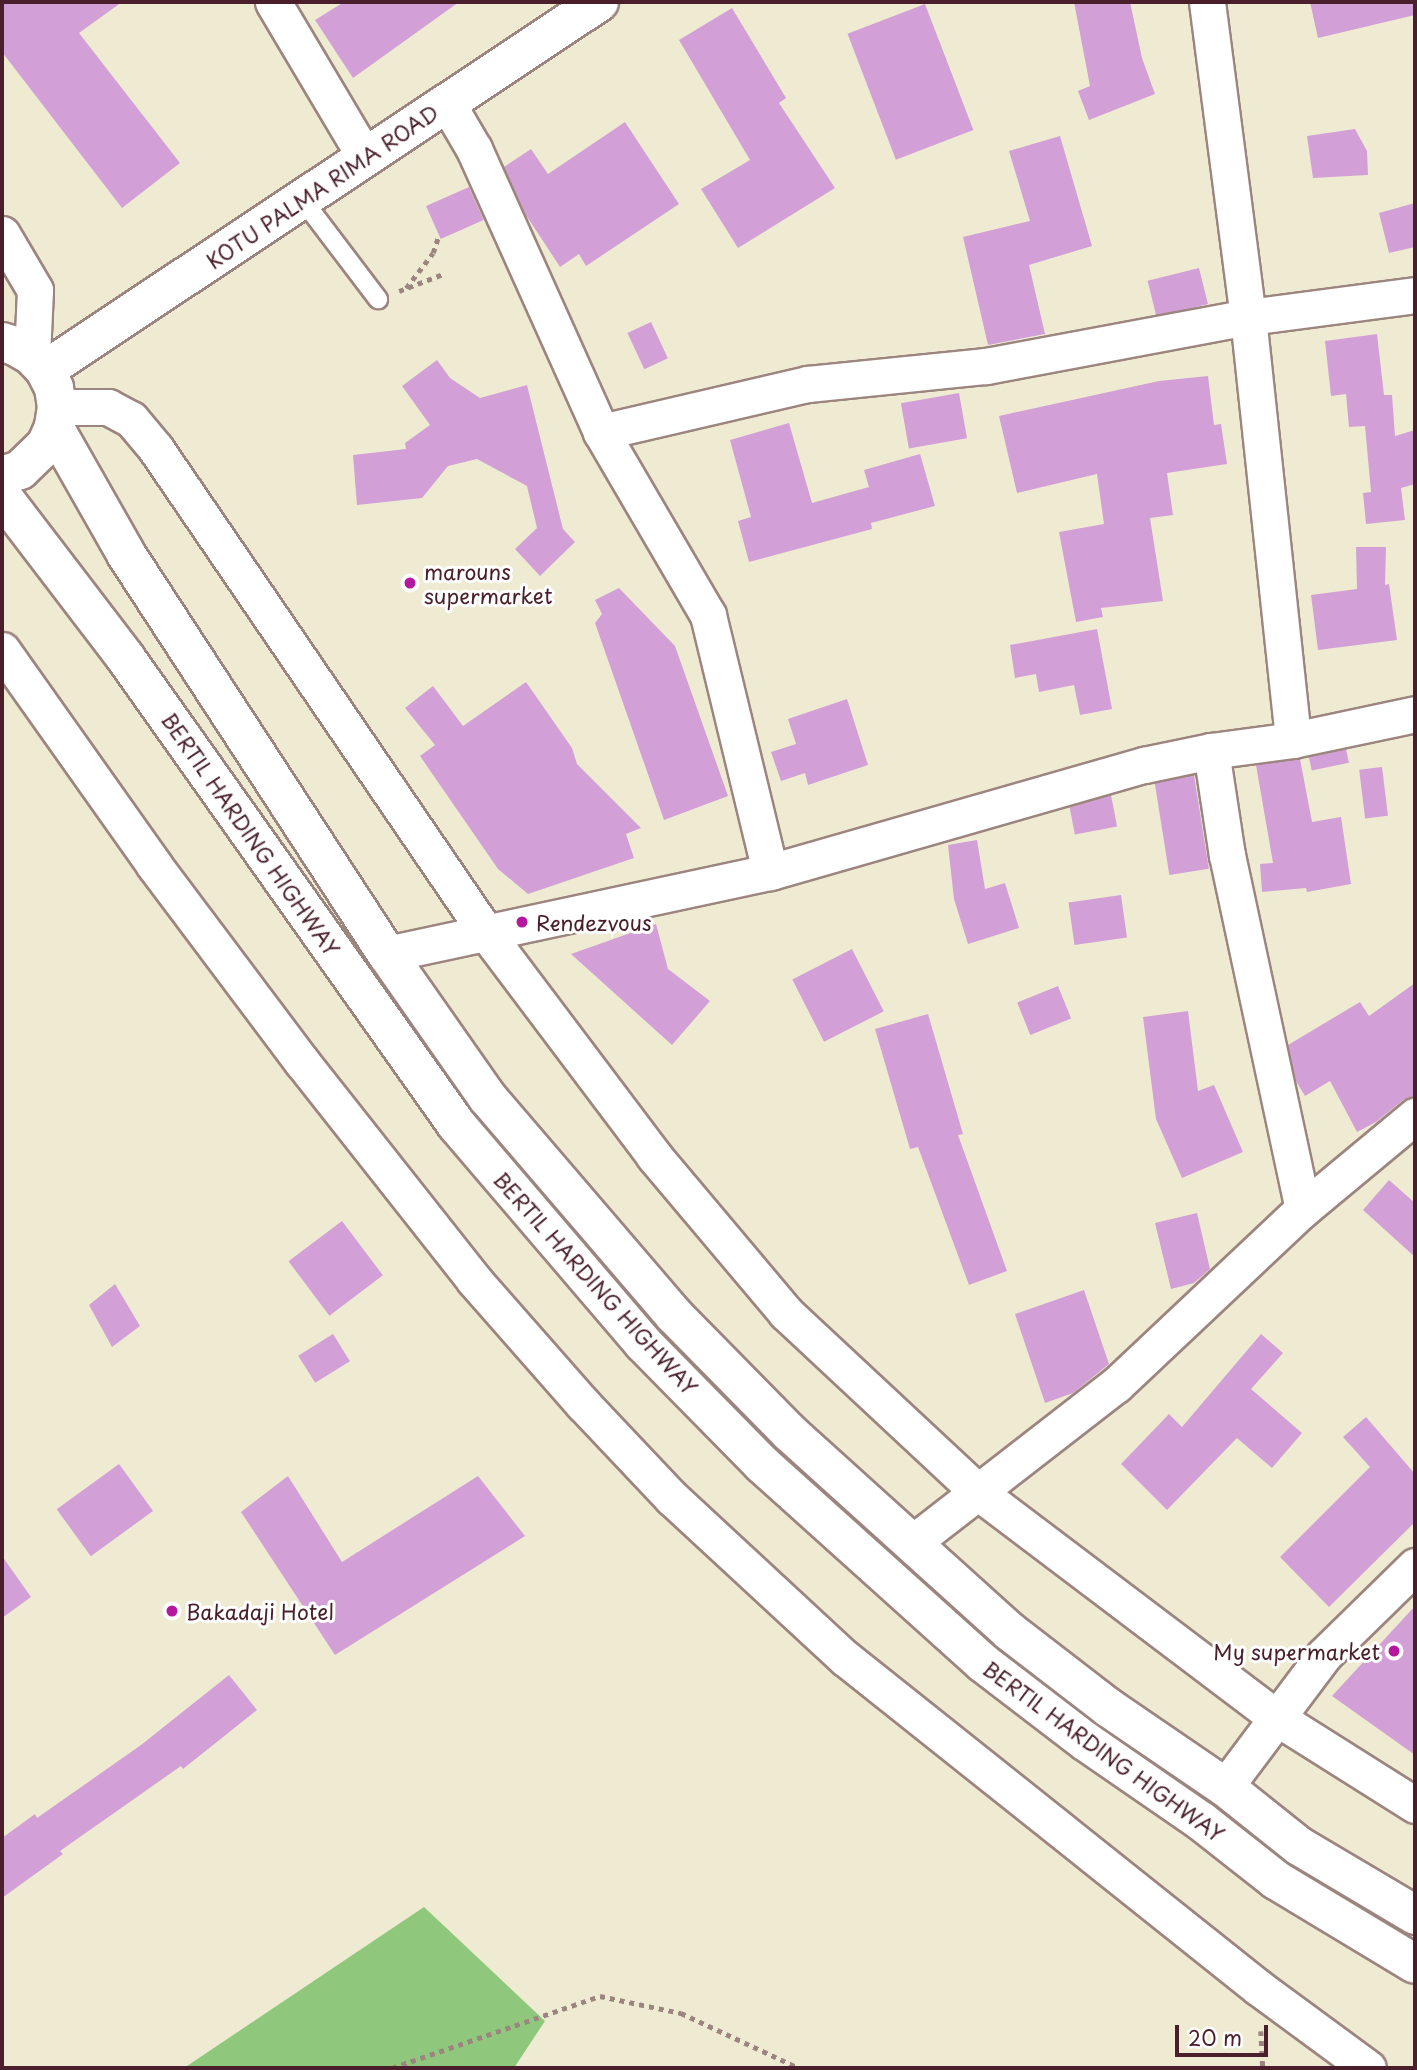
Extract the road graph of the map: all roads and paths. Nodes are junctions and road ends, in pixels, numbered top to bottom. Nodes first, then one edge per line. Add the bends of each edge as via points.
1 (273, 2) edge
2 (599, 2) edge
3 (1207, 2) edge
4 (447, 103) junction
5 (365, 157) junction
6 (302, 200) junction
7 (2, 234) edge
8 (438, 238) dead end
9 (443, 274) dead end
10 (406, 288) junction
11 (1415, 295) edge
12 (378, 299) joint
13 (1248, 317) junction
14 (26, 356) edge
15 (55, 417) junction
16 (601, 432) junction
17 (2, 477) edge
18 (2, 496) edge
19 (2, 650) edge
20 (1415, 714) edge
21 (1293, 740) junction
22 (1211, 751) junction
23 (770, 872) junction
24 (487, 934) junction
25 (387, 954) junction
26 (1415, 1115) edge
27 (1303, 1209) junction
28 (978, 1492) junction
29 (912, 1543) junction
30 (1415, 1566) edge
31 (1277, 1718) junction
32 (1225, 1787) junction
33 (1415, 1805) edge
34 (1415, 1915) edge
35 (1415, 1964) edge
36 (392, 2068) edge
37 (799, 2068) edge
38 (1368, 2068) edge

1 - 5 street
2 - 4 main road, KOTU PALMA RIMA ROAD
3 - 13 street
4 - 5 main road, KOTU PALMA RIMA ROAD
4 - 16 street via 474,149
5 - 6 main road, KOTU PALMA RIMA ROAD
6 - 12 lane
6 - 14 main road, KOTU PALMA RIMA ROAD
7 - 14 street via 35,290
8 - 10 path via 433,253
9 - 10 path
10 - 12 path
11 - 13 street
13 - 16 street via 986,366 808,384
13 - 21 street
14 - 15 main road, BERTIL HARDING HIGHWAY via 54,388
15 - 17 main road via 47,445 34,460
15 - 24 street via 108,407 131,419 156,449
15 - 25 main road, BERTIL HARDING HIGHWAY via 126,554
16 - 23 street via 708,615
18 - 35 main road, BERTIL HARDING HIGHWAY via 125,657 456,1124 643,1343 762,1464 983,1663 1276,1880
19 - 38 street via 154,865 474,1280 672,1497 845,1658 1259,1988
20 - 21 street
21 - 22 street
22 - 23 street via 1144,765
22 - 27 street via 1227,855
23 - 24 street
24 - 25 street
24 - 28 street via 654,1156 786,1313
25 - 29 main road, BERTIL HARDING HIGHWAY via 488,1098 674,1315 790,1433
26 - 27 street
27 - 28 street via 1116,1385
28 - 29 street
28 - 31 street
29 - 32 main road, BERTIL HARDING HIGHWAY via 1009,1631 1109,1708
30 - 31 street via 1324,1655
31 - 32 street
31 - 33 street
32 - 34 main road, BERTIL HARDING HIGHWAY via 1299,1846
36 - 37 path via 600,1996 681,2013

